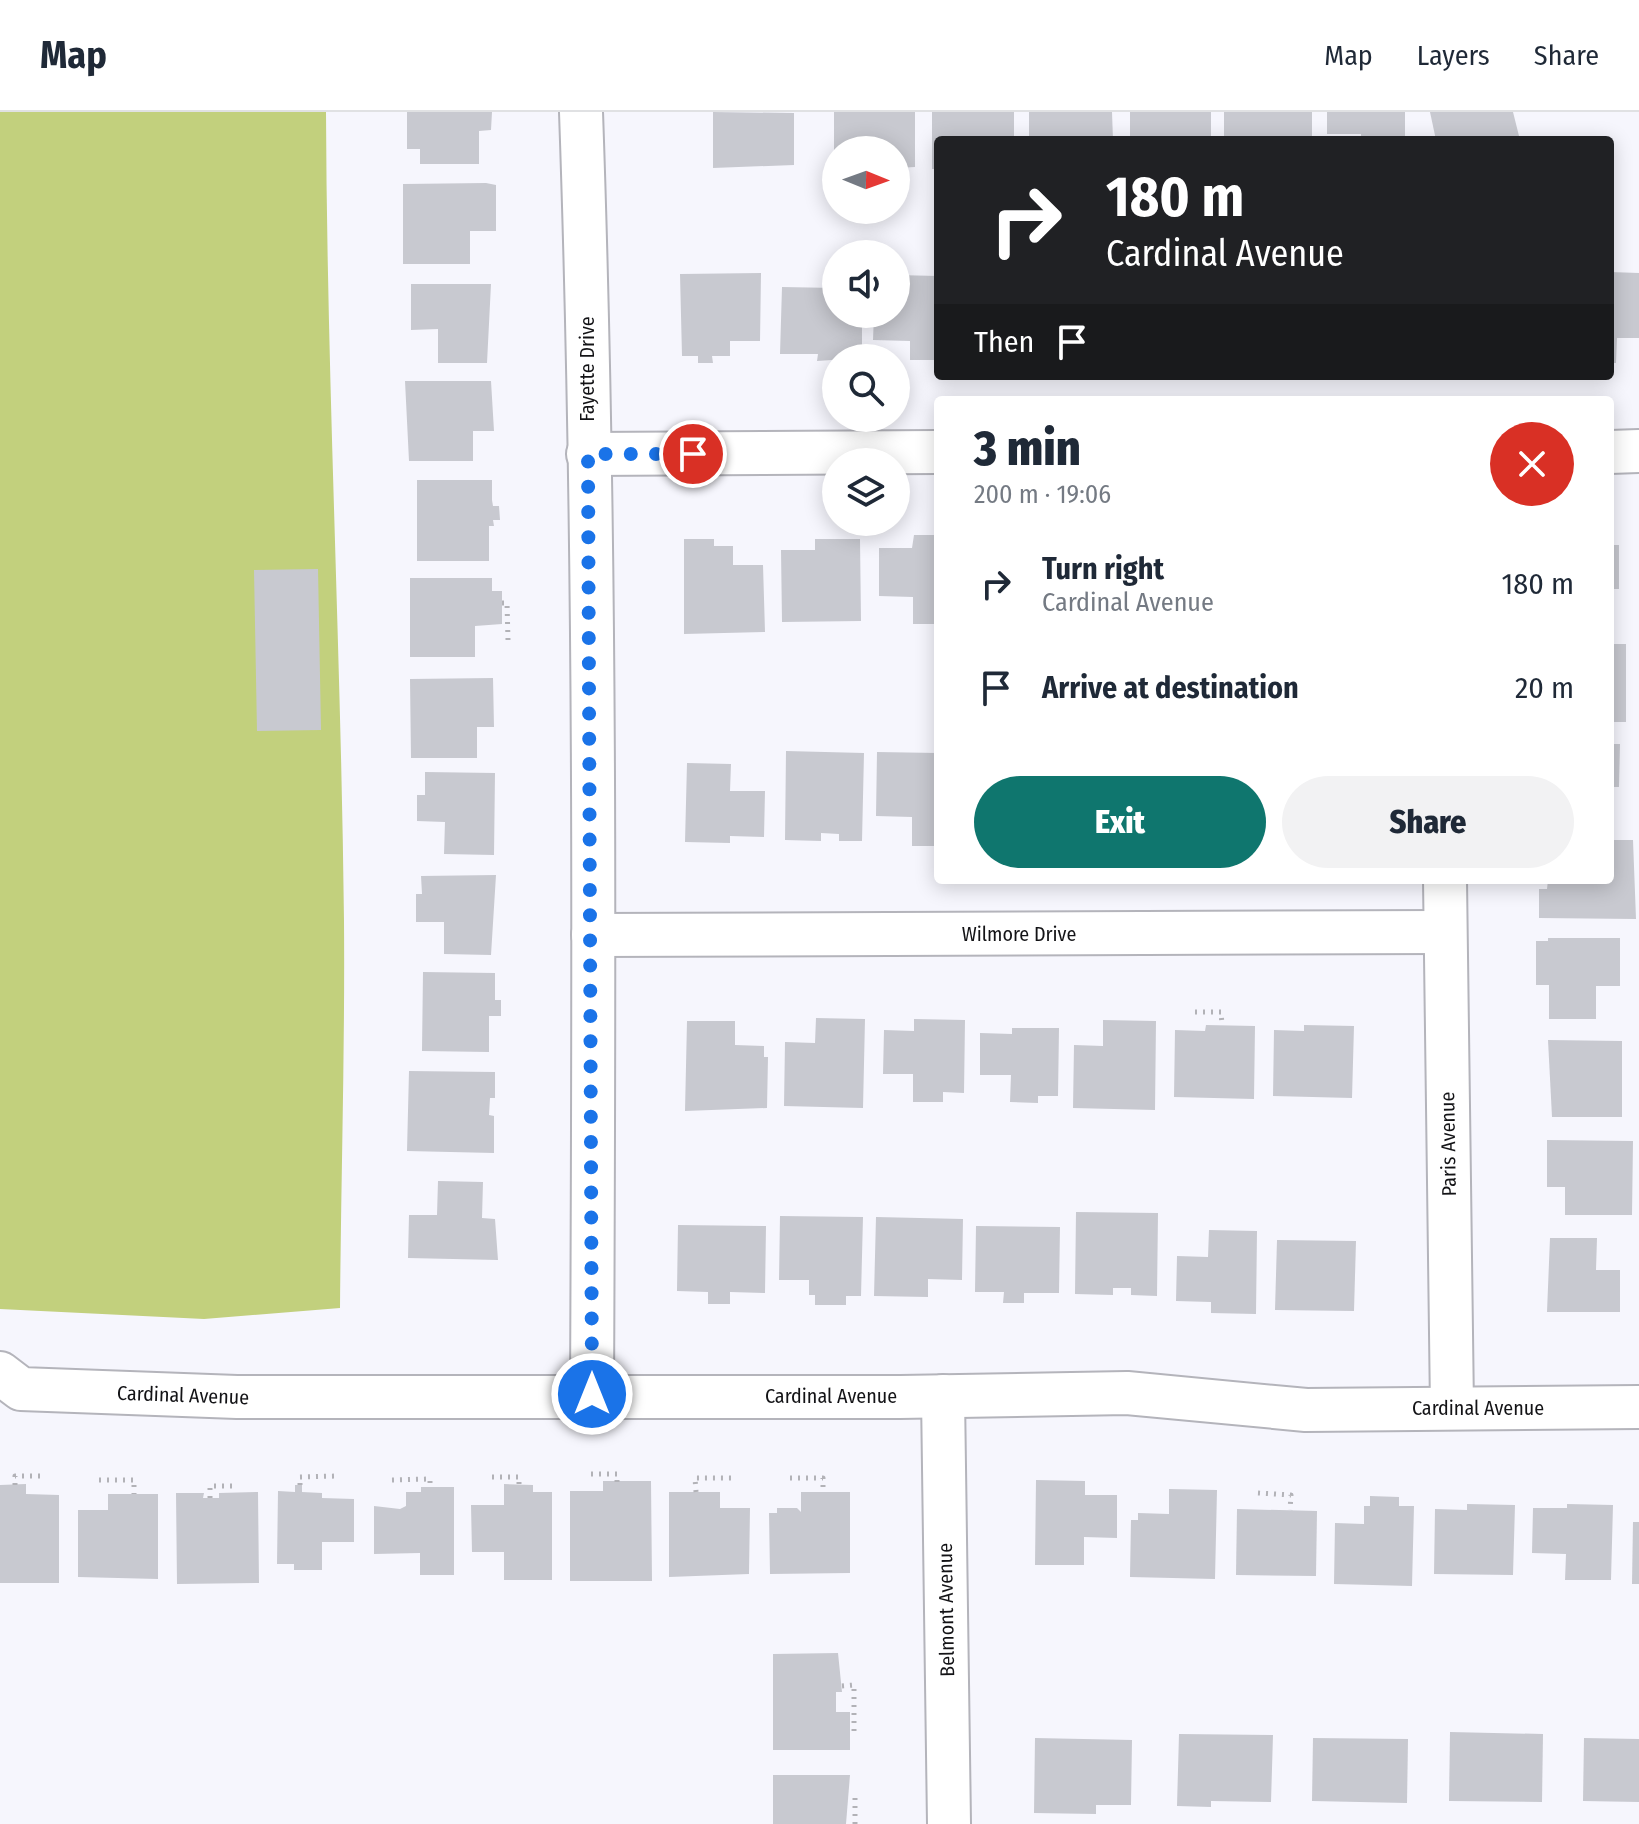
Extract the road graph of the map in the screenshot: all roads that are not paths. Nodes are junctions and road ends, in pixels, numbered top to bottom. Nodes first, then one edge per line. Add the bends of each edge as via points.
1 (581, 112) edge
2 (1639, 451) edge
3 (934, 452) edge
4 (1614, 452) edge
5 (588, 454) junction
6 (1445, 884) edge
7 (1444, 932) junction
8 (593, 935) junction
9 (7, 1389) edge
10 (592, 1394) junction
11 (943, 1396) junction
12 (1639, 1407) edge
13 (1452, 1408) junction
14 (949, 1824) edge

1 - 5 street, Fayette Drive
2 - 4 street
3 - 5 street
5 - 8 street, Fayette Drive
6 - 7 street, Paris Avenue
7 - 8 street, Wilmore Drive
7 - 13 street, Paris Avenue
8 - 10 street, Fayette Drive
9 - 10 street, Cardinal Avenue via 237,1397
10 - 11 street, Cardinal Avenue
11 - 13 street, Cardinal Avenue via 1127,1393 1306,1410
11 - 14 street, Belmont Avenue
12 - 13 street, Cardinal Avenue

